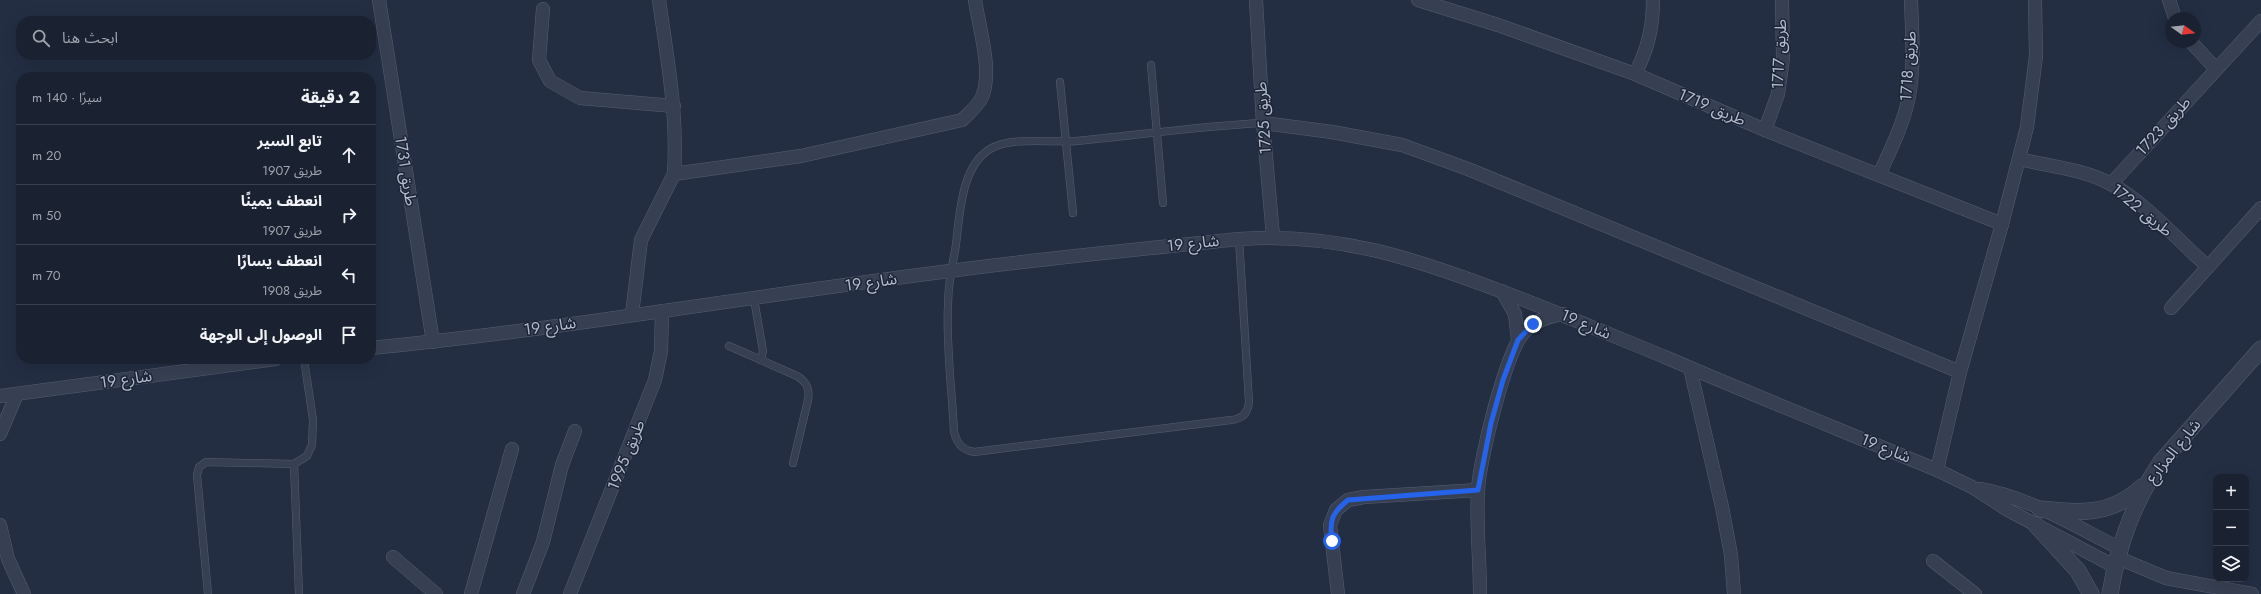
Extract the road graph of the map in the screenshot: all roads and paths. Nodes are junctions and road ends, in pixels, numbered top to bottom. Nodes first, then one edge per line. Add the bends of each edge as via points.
1 (379, 0) edge
2 (659, 0) edge
3 (975, 0) edge
4 (1256, 0) edge
5 (1418, 0) edge
6 (1653, 0) edge
7 (1782, 0) edge
8 (1911, 0) edge
9 (2035, 0) edge
10 (2169, 0) edge
11 (543, 9) dead end
12 (2173, 12) edge
13 (2261, 21) edge
14 (2197, 48) edge
15 (1151, 65) dead end
16 (2216, 69) junction
17 (1635, 74) junction
18 (1060, 82) dead end
19 (674, 106) junction
20 (1263, 123) junction
21 (1765, 130) junction
22 (1157, 132) junction
23 (1066, 142) junction
24 (2019, 159) junction
25 (674, 174) junction
26 (1878, 175) junction
27 (2111, 184) junction
28 (1163, 203) dead end
29 (2261, 208) edge
30 (1073, 213) dead end
31 (2002, 224) junction
32 (1273, 236) junction
33 (1239, 238) junction
34 (2208, 267) junction
35 (950, 271) junction
36 (1502, 292) junction
37 (754, 299) junction
38 (2171, 308) dead end
39 (662, 311) junction
40 (632, 314) junction
41 (1563, 314) junction
42 (1518, 340) junction
43 (433, 342) junction
44 (729, 346) dead end
45 (376, 348) edge
46 (2261, 349) edge
47 (761, 360) junction
48 (239, 364) edge
49 (305, 364) edge
50 (1690, 368) junction
51 (1960, 372) junction
52 (17, 394) junction
53 (0, 396) edge
54 (575, 431) dead end
55 (0, 434) edge
56 (512, 449) dead end
57 (793, 463) dead end
58 (294, 464) junction
59 (1937, 470) junction
60 (2146, 483) junction
61 (1974, 488) junction
62 (1478, 490) junction
63 (2040, 510) junction
64 (0, 525) edge
65 (2036, 525) junction
66 (393, 557) dead end
67 (2117, 557) junction
68 (1932, 560) dead end
69 (24, 594) edge
70 (208, 594) edge
71 (298, 594) edge
72 (436, 594) edge
73 (471, 594) edge
74 (523, 594) edge
75 (570, 594) edge
76 (1338, 594) edge
77 (1480, 594) edge
78 (1734, 594) edge
79 (1975, 594) edge
80 (2091, 594) edge
81 (2110, 594) edge
82 (2252, 594) edge

1 - 43 street, طريق 1731
2 - 19 street
3 - 25 street via 987,77 982,98 962,120 808,154
4 - 20 street, طريق 1725
5 - 17 street, طريق 1719 via 1498,25
6 - 17 street via 1652,32
7 - 21 street, طريق 1717 via 1782,58 1778,94
8 - 26 street, طريق 1718 via 1912,64 1908,100 1898,134
9 - 24 street via 2036,56 2033,93
10 - 12 street
11 - 19 street via 539,60 550,81 580,98
13 - 16 street, طريق 1723
14 - 16 street
15 - 22 lane
16 - 27 street, طريق 1723
17 - 21 street, طريق 1719
18 - 23 lane
19 - 25 street
20 - 22 lane
20 - 32 street, طريق 1725
20 - 51 street via 1332,132 1409,148 1468,169
21 - 26 street, طريق 1719
22 - 23 lane
22 - 28 lane
23 - 30 lane
23 - 35 lane via 1012,142 990,149 982,156 969,175 957,224
24 - 27 street, طريق 1722 via 2080,172
24 - 31 street
25 - 40 street via 641,240
26 - 31 street, طريق 1719
27 - 34 street, طريق 1722 via 2140,205
29 - 34 street
31 - 51 street
32 - 33 street, شارع 19
32 - 36 street, شارع 19 via 1353,244 1457,274
33 - 35 street, شارع 19
33 - 35 lane via 1249,402 1242,417 974,452 963,448 954,432 948,307
34 - 38 street
35 - 37 street, شارع 19
36 - 41 street, شارع 19
36 - 42 street via 1515,314
37 - 39 street, شارع 19
37 - 47 lane via 762,349
39 - 40 street, شارع 19
39 - 75 street, طريق 1995 via 661,351 656,380
40 - 43 street, شارع 19
41 - 42 street via 1542,319 1524,332
41 - 50 street, شارع 19
42 - 62 street via 1491,423
43 - 45 street, شارع 19
44 - 47 lane
46 - 60 street, شارع المزارع via 2160,462
47 - 57 lane via 797,376 808,387 808,400
48 - 52 street, شارع 19
49 - 58 lane via 313,420 312,445 307,456
50 - 59 street, شارع 19
50 - 78 street via 1722,507 1731,555
51 - 59 street
52 - 53 street, شارع 19
52 - 55 street
54 - 74 street via 560,472 543,542
56 - 73 street
58 - 70 lane via 206,462 199,467 197,475
58 - 71 lane
59 - 61 street, شارع 19
60 - 63 street via 2117,504 2094,512 2081,514
60 - 67 street, شارع المزارع via 2130,516
61 - 63 street, شارع 19 via 2004,495
61 - 65 street, شارع 19
62 - 76 street via 1348,500 1336,510 1330,525
62 - 77 street
63 - 67 street, شارع 19
64 - 69 street via 8,559
65 - 67 street, شارع 19
65 - 80 street via 2078,571
66 - 72 street
67 - 81 street, شارع المزارع
67 - 82 street via 2166,578
68 - 79 street

